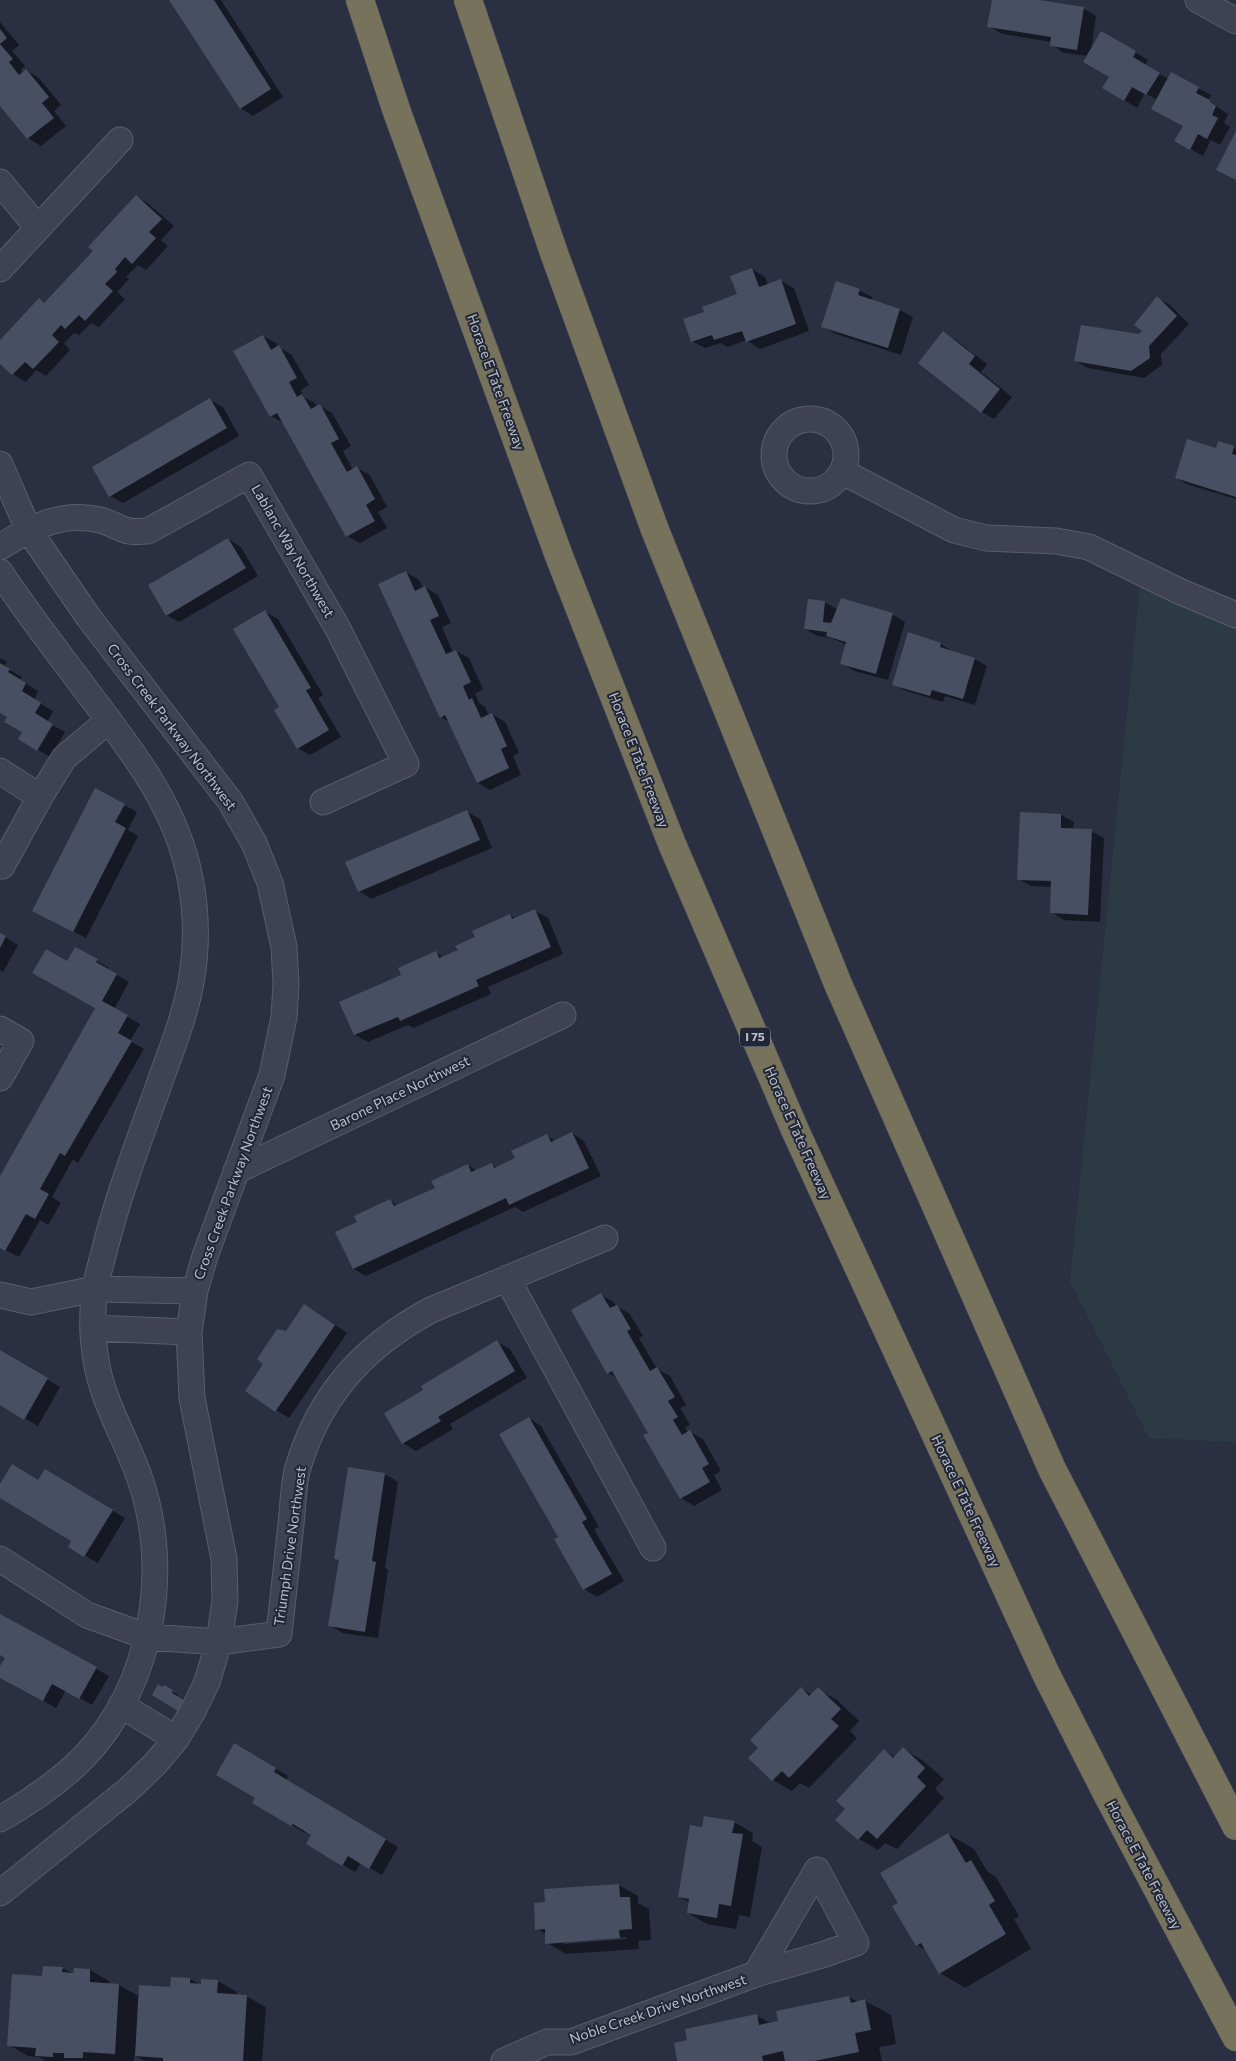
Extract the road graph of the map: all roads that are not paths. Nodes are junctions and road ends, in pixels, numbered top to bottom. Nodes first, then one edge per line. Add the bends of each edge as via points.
1 (360, 0) edge
2 (468, 0) edge
3 (1198, 0) edge
4 (1236, 21) edge
5 (120, 140) dead end
6 (0, 182) edge
7 (38, 228) junction
8 (0, 269) edge
9 (0, 464) edge
10 (843, 472) dead end
11 (28, 529) junction
12 (0, 547) edge
13 (0, 572) edge
14 (1236, 615) edge
15 (109, 720) junction
16 (0, 771) edge
17 (40, 797) junction
18 (323, 802) dead end
19 (0, 864) edge
20 (563, 1015) dead end
21 (0, 1029) edge
22 (0, 1078) edge
23 (236, 1171) junction
24 (604, 1238) dead end
25 (507, 1278) junction
26 (95, 1288) junction
27 (195, 1291) junction
28 (0, 1295) edge
29 (93, 1328) junction
30 (189, 1332) junction
31 (653, 1548) dead end
32 (0, 1559) edge
33 (148, 1637) junction
34 (219, 1642) junction
35 (121, 1705) junction
36 (176, 1739) junction
37 (0, 1819) edge
38 (1236, 1826) edge
39 (0, 1893) edge
40 (756, 1974) dead end
41 (1236, 2037) edge
42 (504, 2061) edge

1 - 41 highway, Horace E Tate Freeway / I 75 via 397,112 559,556 672,844 795,1130 1047,1676
2 - 38 highway via 554,253 655,530 838,984 1052,1469
3 - 4 street
5 - 7 street
6 - 7 street
7 - 8 street
9 - 11 street, Cross Creek Parkway Northwest
10 - 14 street via 954,530 986,538 1056,541 1089,547
11 - 12 street, Lablanc Way Northwest
11 - 18 street, Lablanc Way Northwest via 56,519 79,516 102,520 129,531 148,531 249,475 337,627 406,764
11 - 23 street, Cross Creek Parkway Northwest via 89,618 230,802 254,843 270,883 284,947 284,1017 272,1075
13 - 15 street
15 - 17 street via 64,758
15 - 26 street via 151,778 174,824 190,878 196,939 193,975 184,1015 116,1206
16 - 17 street
17 - 19 street via 2,866
20 - 23 street, Barone Place Northwest
21 - 22 street via 21,1042
23 - 27 street, Cross Creek Parkway Northwest
24 - 25 street, Triumph Drive Northwest
25 - 31 street
25 - 34 street, Triumph Drive Northwest via 405,1324 372,1348 343,1379 316,1421 297,1472 279,1634
26 - 27 street
26 - 28 street via 31,1302
26 - 29 street
27 - 30 street, Cross Creek Parkway Northwest
29 - 30 street
29 - 33 street via 104,1391 140,1478 152,1524 156,1581
30 - 34 street, Cross Creek Parkway Northwest via 192,1398 224,1559 225,1601
32 - 33 street via 87,1614
33 - 34 street
33 - 35 street via 138,1669
34 - 36 street, Cross Creek Parkway Northwest via 207,1682
35 - 36 street
35 - 37 street via 83,1758 36,1798
36 - 39 street, Cross Creek Parkway Northwest via 128,1790
40 - 42 street, Noble Creek Drive Northwest via 570,2042 547,2042

